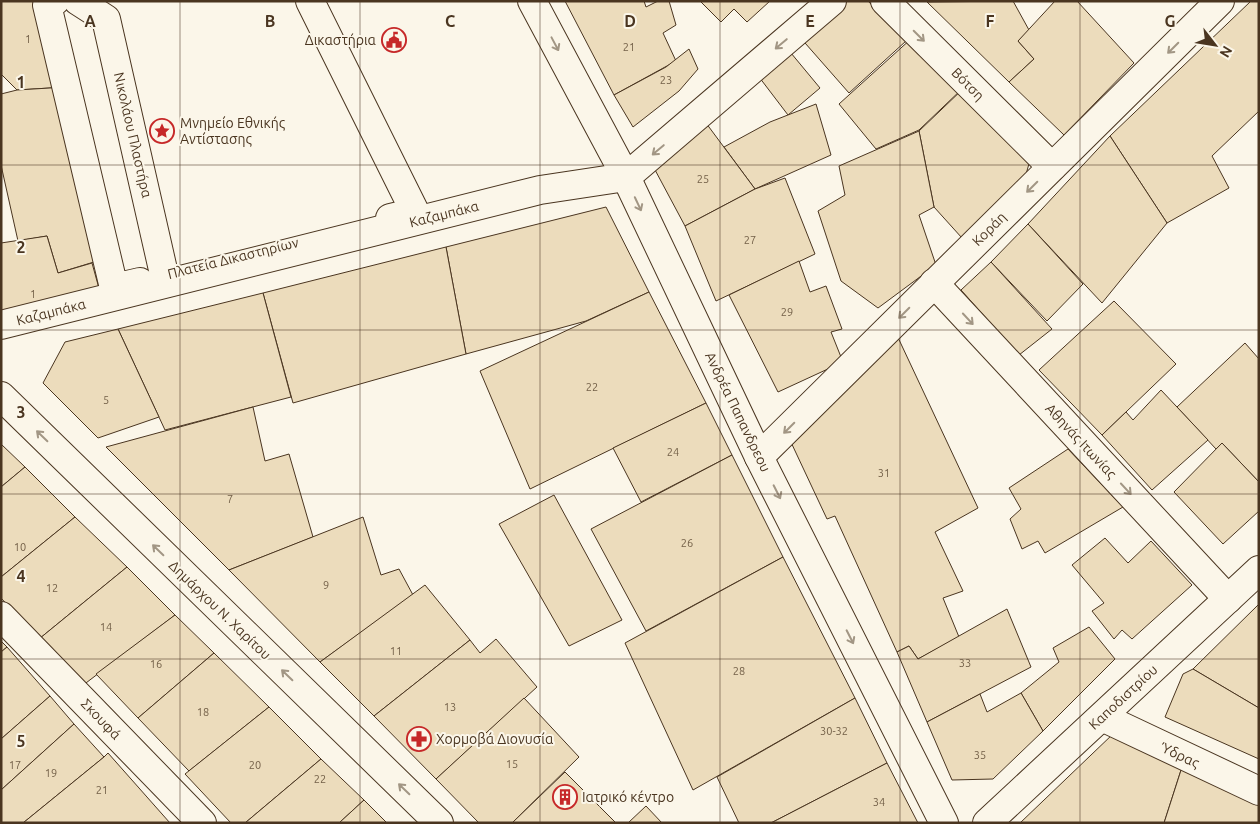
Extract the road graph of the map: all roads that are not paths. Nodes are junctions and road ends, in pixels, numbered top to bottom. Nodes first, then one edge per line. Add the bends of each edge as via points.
1 (54, 1) edge
2 (78, 1) edge
3 (310, 1) edge
4 (532, 1) edge
5 (832, 1) edge
6 (885, 1) edge
7 (1220, 1) edge
8 (1052, 167) junction
9 (626, 177) junction
10 (165, 279) junction
11 (934, 283) junction
12 (1, 325) edge
13 (1, 396) edge
14 (759, 457) junction
15 (1259, 570) edge
16 (1228, 599) junction
17 (1, 616) edge
18 (1102, 717) junction
19 (1259, 791) edge
20 (202, 823) edge
21 (439, 823) edge
22 (944, 823) edge
23 (987, 823) edge

1 - 10 street, Πλατεία Δικαστηρίων via 47,5 114,288
2 - 10 street, Νικολάου Πλαστήρα via 106,19
3 - 10 street, Πλατεία Δικαστηρίων via 415,212
4 -> 9 street, Ανδρέα Παπανδρεου
5 -> 9 street
6 -> 8 street, Βότση
7 -> 8 street, Κοράη
8 -> 11 street, Κοράη
9 - 10 street, Καζαμπάκα via 540,190
9 -> 14 street, Ανδρέα Παπανδρεου
10 - 12 street, Καζαμπάκα
11 -> 14 street, Κοράη
11 -> 16 street, Αθηνάς Ιτωνίας
21 -> 13 street, Δημάρχου Ν. Χαρίτου
14 -> 22 street, Ανδρέα Παπανδρεου
15 - 16 street, Καποδιστρίου
16 - 18 street, Καποδιστρίου
17 - 20 street, Σκουφά
18 - 19 street, Ύδρας
18 - 23 street, Καποδιστρίου

